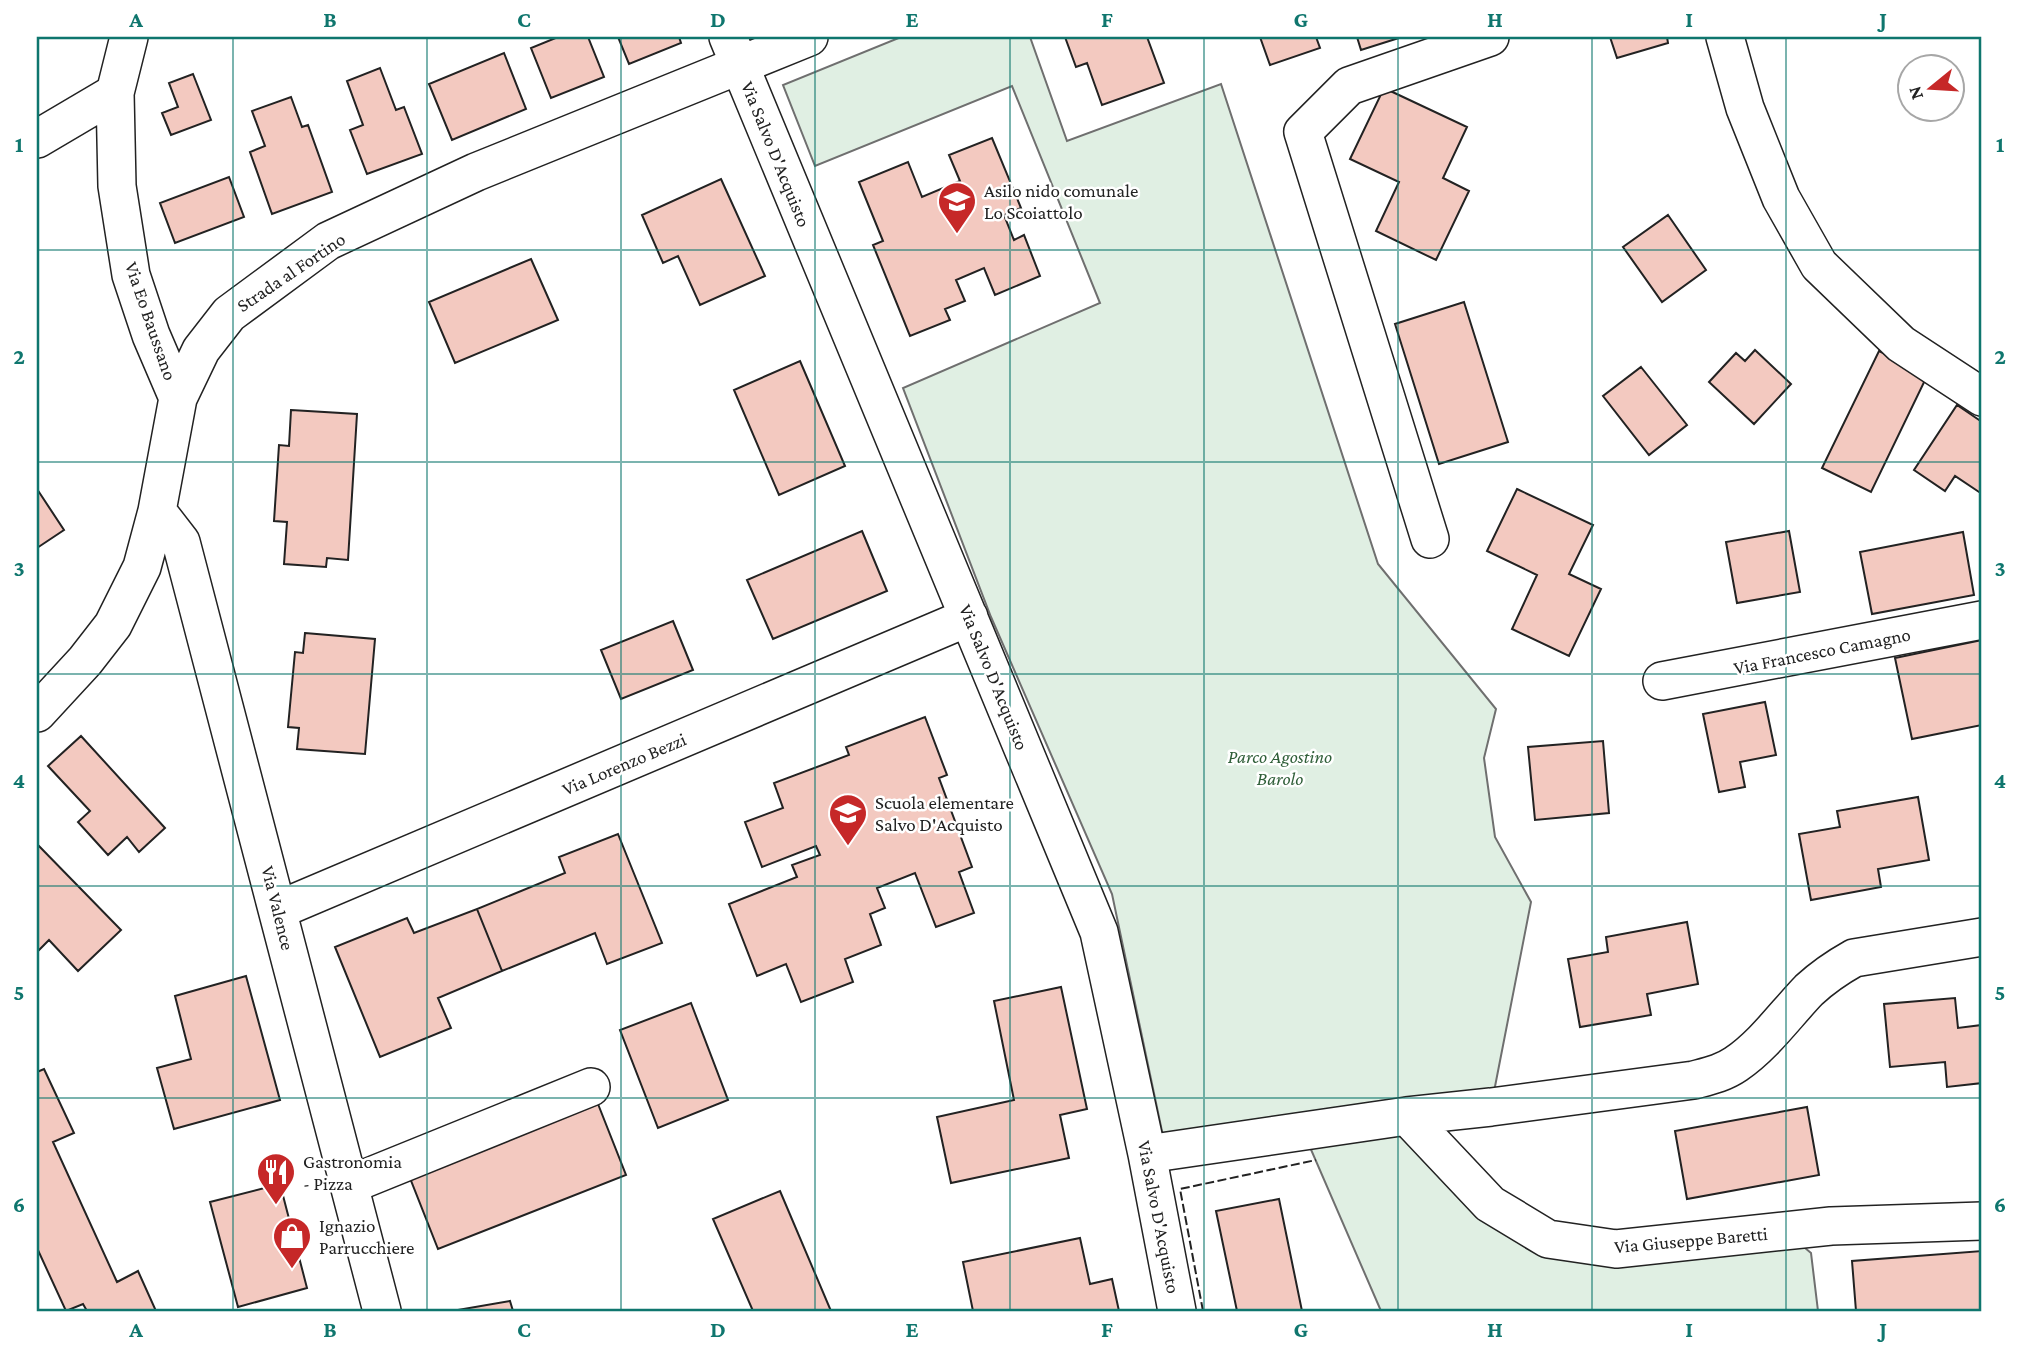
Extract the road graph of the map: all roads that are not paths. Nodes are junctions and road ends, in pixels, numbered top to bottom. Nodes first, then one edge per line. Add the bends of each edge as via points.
1 (129, 37) edge
2 (809, 37) edge
3 (1490, 37) edge
4 (1725, 37) edge
5 (734, 51) edge
6 (115, 93) junction
7 (37, 139) edge
8 (1982, 397) edge
9 (178, 398) junction
10 (158, 511) junction
11 (1430, 539) dead end
12 (969, 617) junction
13 (1982, 620) edge
14 (1662, 681) dead end
15 (37, 713) edge
16 (278, 910) junction
17 (1982, 937) edge
18 (591, 1087) dead end
19 (1407, 1116) junction
20 (1147, 1154) junction
21 (349, 1185) junction
22 (1982, 1221) edge
23 (382, 1311) edge
24 (1177, 1311) edge

1 - 6 street, Via Eo Baussano
2 - 5 street, Strada al Fortino
3 - 11 street via 1349,86 1303,132
4 - 8 street via 1745,108 1781,198 1819,265 1901,344
5 - 9 street, Strada al Fortino via 328,241 229,314 201,350
5 - 12 street, Via Salvo D'Acquisto
6 - 7 street
6 - 9 street, Via Eo Baussano via 117,186 131,275
9 - 10 street, Strada al Fortino
10 - 15 street, Strada al Fortino via 142,567 113,625
10 - 16 street, Via Valence via 181,542
12 - 16 street, Via Lorenzo Bezzi
12 - 20 street, Via Salvo D'Acquisto via 1099,932
13 - 14 street, Via Francesco Camagno
16 - 21 street, Via Valence
17 - 19 street via 1854,958 1811,988 1751,1052 1717,1074
18 - 21 street
19 - 20 street
19 - 22 street, Via Giuseppe Baretti via 1489,1204 1548,1239 1616,1249 1831,1226
20 - 24 street, Via Salvo D'Acquisto
21 - 23 street, Via Valence

